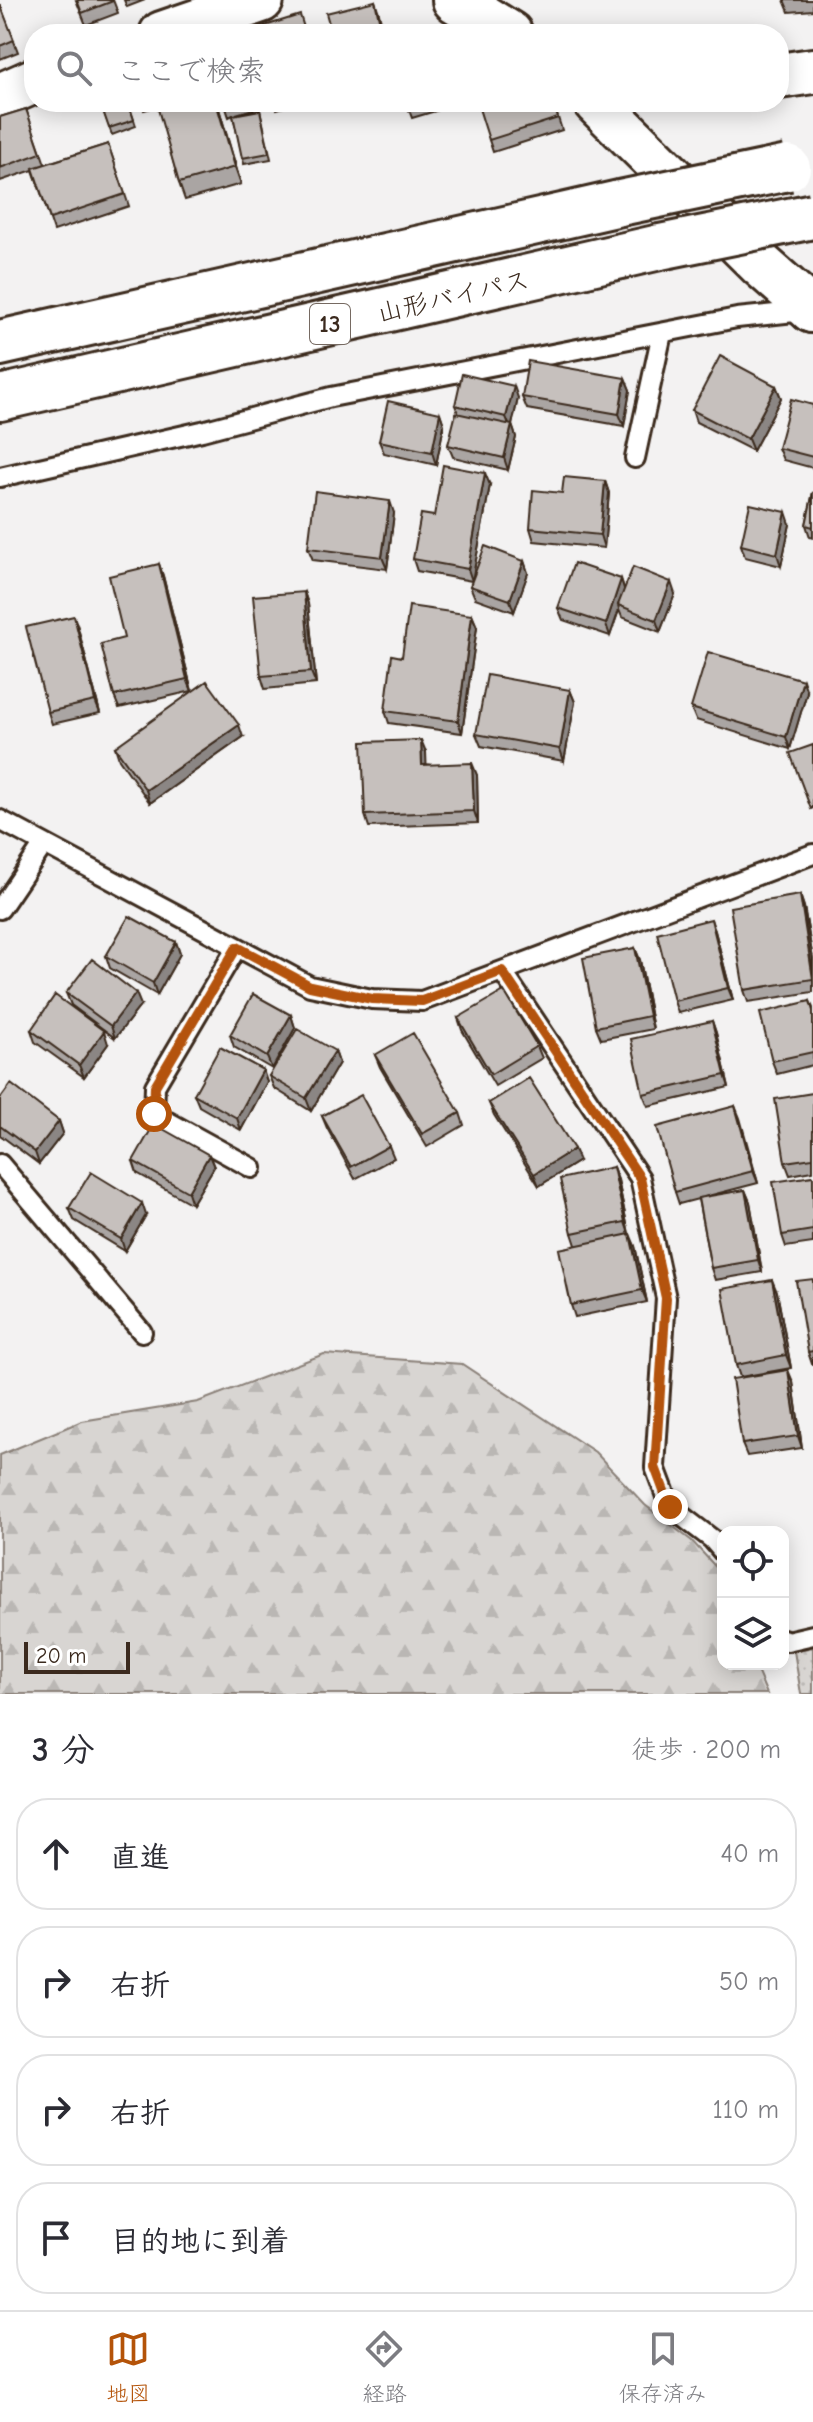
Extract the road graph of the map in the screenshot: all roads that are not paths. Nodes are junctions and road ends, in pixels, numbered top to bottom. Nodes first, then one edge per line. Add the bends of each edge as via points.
1 (455, 0) edge
2 (253, 1) edge
3 (190, 24) edge
4 (494, 24) edge
5 (813, 71) edge
6 (789, 75) edge
7 (24, 85) edge
8 (0, 96) edge
9 (606, 112) edge
10 (800, 165) edge
11 (813, 216) edge
12 (812, 310) edge
13 (662, 333) junction
14 (0, 343) edge
15 (0, 398) edge
16 (635, 458) dead end
17 (0, 477) edge
18 (0, 820) edge
19 (44, 844) junction
20 (813, 857) edge
21 (0, 909) edge
22 (237, 947) junction
23 (502, 971) junction
24 (0, 1164) edge
25 (252, 1168) dead end
26 (142, 1332) dead end
27 (717, 1545) edge
28 (813, 1635) edge
29 (789, 1641) edge

1 - 4 main road
2 - 3 main road
5 - 6 main road
7 - 8 main road
9 - 12 main road
10 - 14 main road, 山形バイパス / 13, bridge
11 - 15 main road, 山形バイパス / 13, bridge
12 - 13 lane
13 - 16 lane
13 - 17 lane via 331,397
18 - 19 lane
19 - 21 lane
19 - 22 lane
20 - 23 lane
22 - 23 lane via 310,986 372,999 422,1001
22 - 25 lane via 155,1086 154,1114
23 - 27 lane via 640,1178 666,1298 655,1467 670,1507
24 - 26 lane
28 - 29 lane

